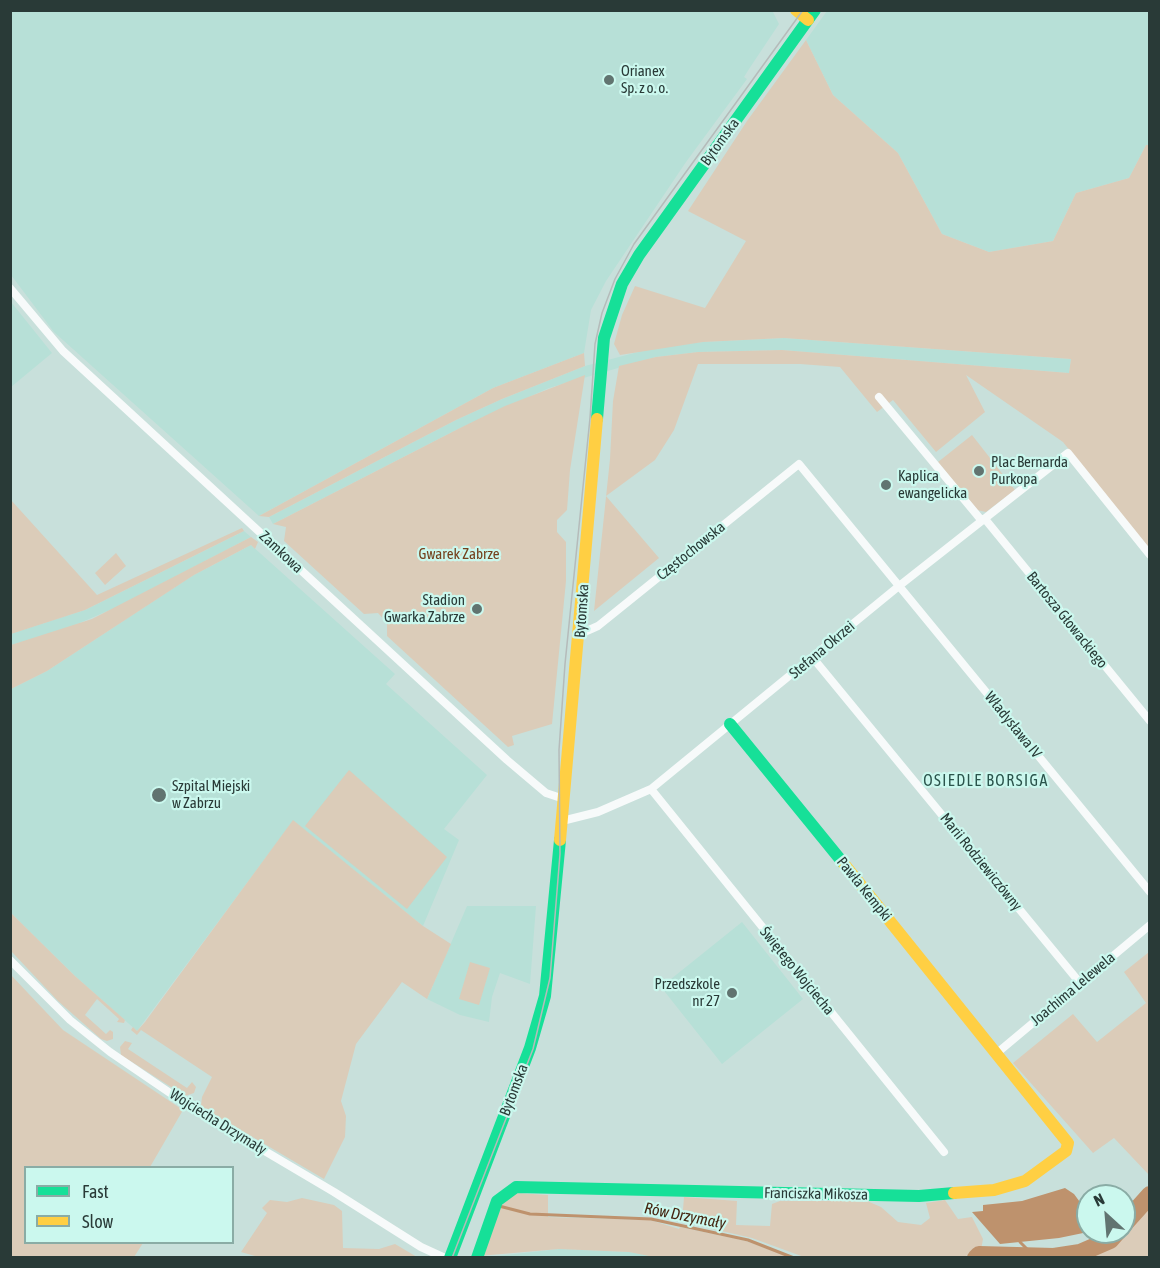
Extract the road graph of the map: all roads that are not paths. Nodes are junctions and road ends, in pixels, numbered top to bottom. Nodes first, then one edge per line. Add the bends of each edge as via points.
1 (796, 10) edge
2 (811, 15) edge
3 (10, 288) edge
4 (879, 397) dead end
5 (799, 464) joint
6 (983, 520) junction
7 (1149, 555) edge
8 (899, 586) junction
9 (580, 633) junction
10 (813, 658) junction
11 (1149, 720) edge
12 (730, 724) junction
13 (651, 789) junction
14 (564, 799) junction
15 (562, 821) junction
16 (1149, 892) edge
17 (1149, 925) edge
18 (10, 960) edge
19 (1080, 983) junction
20 (997, 1053) junction
21 (944, 1152) dead end
22 (445, 1257) edge
23 (450, 1257) edge
24 (477, 1257) edge

1 - 2 street
2 - 9 street, Bytomska via 639,255 613,308 602,354
3 - 14 street, Zamkowa via 63,351 502,755 546,794
4 - 6 street
5 - 8 street, Władysława IV
5 - 9 street, Częstochowska via 598,626
6 - 7 street, Stefana Okrzei via 1068,453
6 - 8 street, Stefana Okrzei
6 - 11 street, Bartosza Głowackiego
8 - 10 street, Stefana Okrzei
8 - 16 street, Władysława IV
9 - 14 street, Bytomska
10 - 12 street, Stefana Okrzei
10 - 19 street, Marii Rodziewiczówny
12 - 13 street, Stefana Okrzei
12 - 20 street, Pawła Kempki
13 - 15 street, Stefana Okrzei via 598,812
13 - 21 street, Świętego Wojciecha
14 - 15 street, Bytomska
15 - 23 street, Bytomska via 548,978 541,1014
17 - 19 street, Joachima Lelewela
18 - 22 street, Wojciecha Drzymały via 70,1020 174,1096 421,1247
19 - 20 street, Joachima Lelewela
20 - 24 street, Franciszka Mikosza via 1068,1143 1060,1157 1025,1181 994,1190 919,1196 516,1187 497,1201

